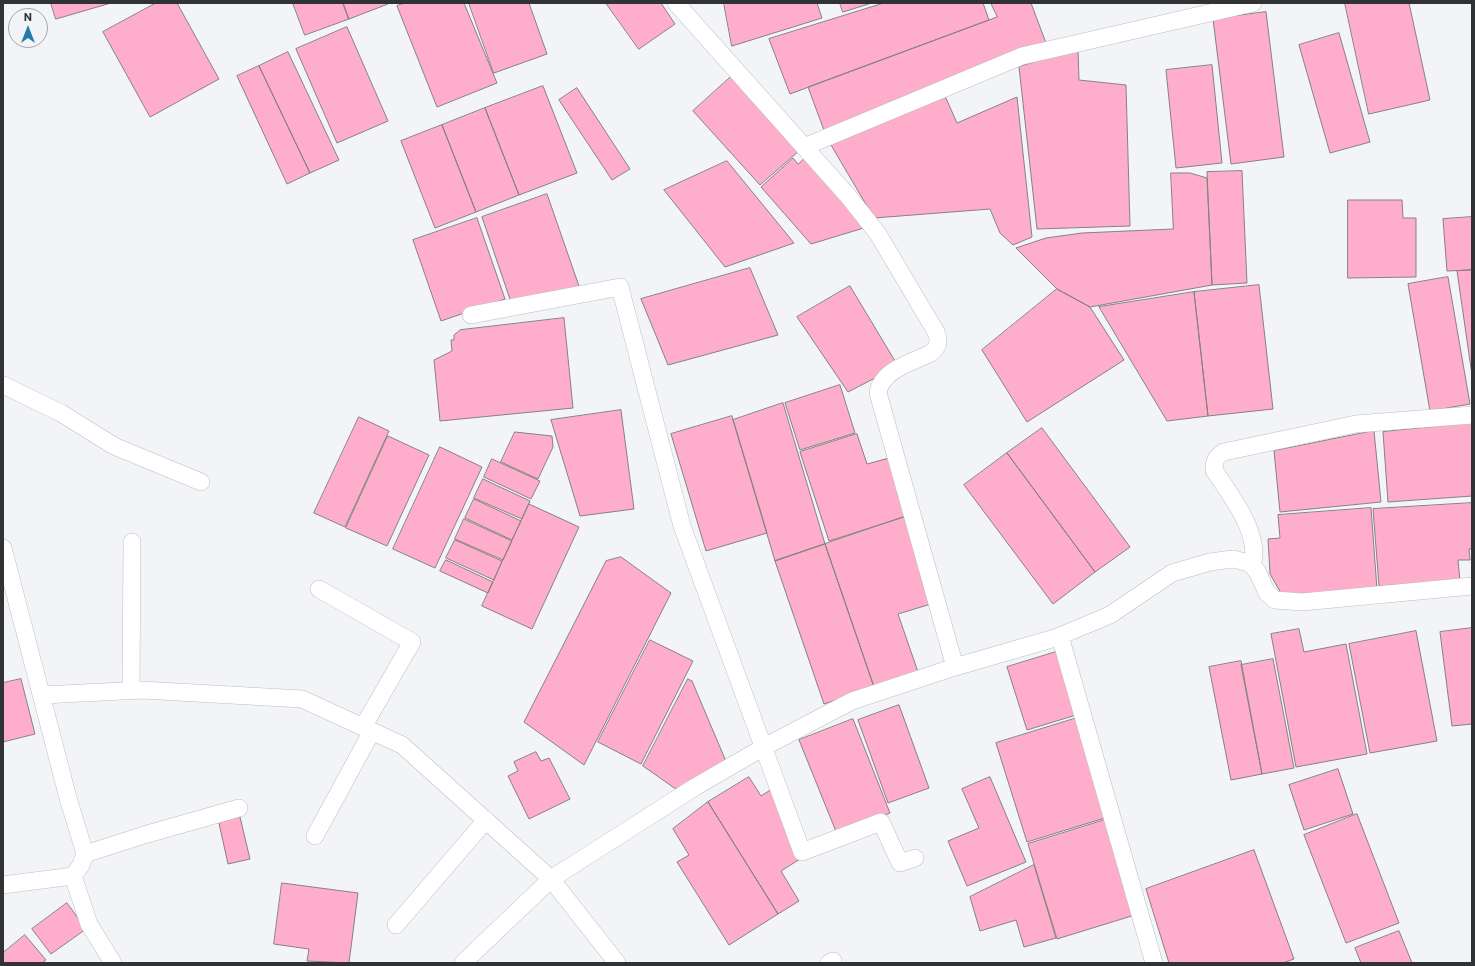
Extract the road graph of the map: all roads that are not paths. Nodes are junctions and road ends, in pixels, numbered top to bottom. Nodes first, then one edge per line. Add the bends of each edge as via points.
1 (678, 3) edge
2 (1253, 3) edge
3 (804, 147) junction
4 (471, 315) dead end
5 (3, 385) edge
6 (1472, 415) edge
7 (201, 482) dead end
8 (132, 542) dead end
9 (3, 548) edge
10 (1252, 566) junction
11 (1472, 586) edge
12 (319, 589) dead end
13 (1060, 636) junction
14 (955, 667) junction
15 (131, 691) junction
16 (42, 695) junction
17 (368, 729) junction
18 (764, 746) junction
19 (239, 808) dead end
20 (486, 820) junction
21 (315, 836) dead end
22 (85, 854) junction
23 (916, 858) dead end
24 (73, 876) junction
25 (551, 879) junction
26 (3, 886) edge
27 (396, 925) dead end
28 (608, 960) edge
29 (113, 963) edge
30 (463, 963) edge
31 (1154, 963) edge

1 - 3 street
2 - 3 street via 1022,56
3 - 14 street via 878,234 938,337 937,348 931,353 885,376 878,393
4 - 18 street via 620,287 682,526
5 - 7 street via 61,413 114,446
6 - 10 street via 1356,424 1220,454 1215,461 1214,470 1243,516 1252,538
8 - 15 street
9 - 16 street
10 - 11 street via 1267,592 1275,600 1302,602
10 - 13 street via 1233,559 1210,562 1172,573 1110,615
12 - 17 street via 412,642
13 - 14 street
13 - 31 street
14 - 18 street via 852,701
15 - 16 street
15 - 17 street via 302,699
16 - 22 street
17 - 20 street via 402,745
17 - 21 street
18 - 23 street via 802,852 881,822 900,863
18 - 25 street
19 - 22 street
20 - 25 street
20 - 27 street
22 - 24 street
24 - 26 street
24 - 29 street via 89,924
25 - 28 street
25 - 30 street

